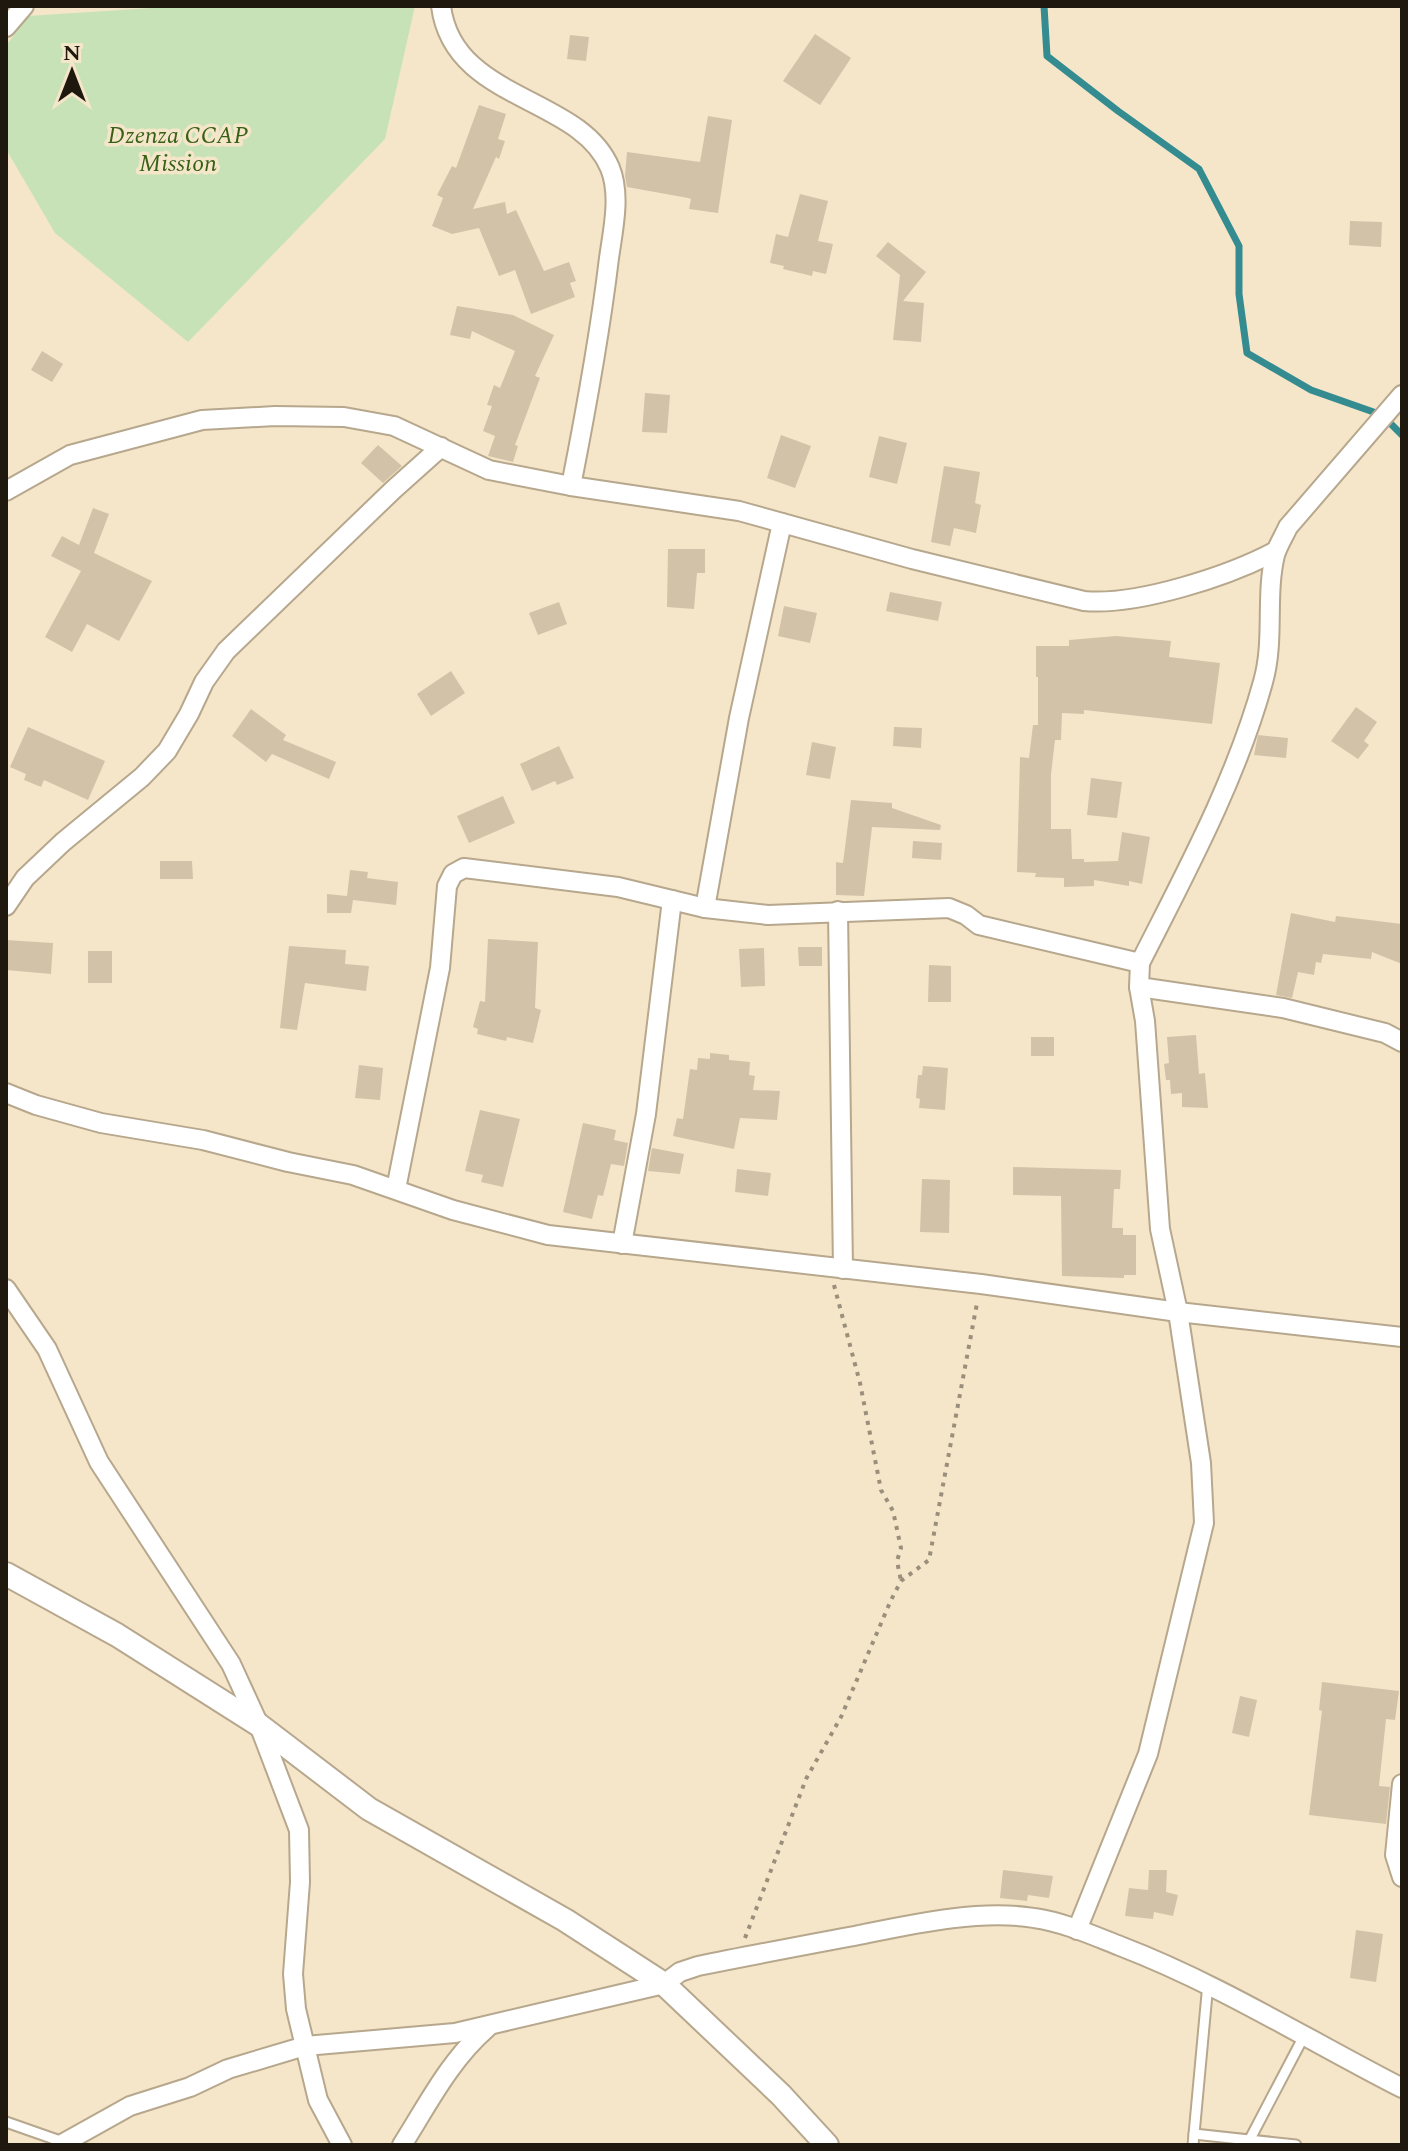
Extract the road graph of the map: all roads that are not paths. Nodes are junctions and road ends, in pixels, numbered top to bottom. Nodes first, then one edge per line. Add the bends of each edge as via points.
1 (441, 6) edge
2 (1402, 395) edge
3 (441, 447) junction
4 (571, 486) junction
5 (6, 491) edge
6 (782, 523) junction
7 (1276, 551) junction
8 (672, 900) junction
9 (6, 906) edge
10 (705, 908) junction
11 (838, 911) junction
12 (1140, 963) junction
13 (1139, 987) junction
14 (1402, 1042) edge
15 (6, 1093) edge
16 (396, 1189) junction
17 (622, 1244) junction
18 (836, 1268) junction
19 (6, 1289) edge
20 (1178, 1312) junction
21 (1402, 1337) edge
22 (6, 1574) edge
23 (259, 1725) junction
24 (1402, 1784) edge
25 (1402, 1877) edge
26 (1077, 1930) junction
27 (1208, 1983) junction
28 (664, 1984) junction
29 (490, 2025) junction
30 (1304, 2036) junction
31 (305, 2046) junction
32 (1402, 2088) edge
33 (6, 2122) edge
34 (1194, 2134) junction
35 (1250, 2139) junction
36 (62, 2143) edge
37 (342, 2145) edge
38 (402, 2145) edge
39 (827, 2145) edge
40 (1193, 2145) edge
41 (1296, 2145) edge

1 - 4 street via 455,49 475,68 575,129 601,152 615,186 607,279
2 - 7 street via 1288,527
3 - 4 street via 489,470
3 - 5 street via 394,426 344,417 202,420 70,455
3 - 9 street via 226,651 167,751 25,878
4 - 6 street via 739,511
6 - 7 street via 1102,603 1222,575
6 - 10 street
7 - 12 street via 1268,666 1260,693 1238,758
8 - 10 street
8 - 16 street via 618,887 464,868 453,874
8 - 17 street via 646,1114
10 - 11 street via 768,915
11 - 12 street via 949,908 979,925
11 - 18 street
12 - 13 street
13 - 14 street via 1283,1008
13 - 20 street via 1160,1229
15 - 16 street via 101,1123 217,1143
16 - 17 street via 548,1235
17 - 18 street
18 - 20 street
19 - 23 street via 47,1349 99,1462 231,1664
20 - 21 street
20 - 26 street via 1201,1463 1204,1523 1148,1754
22 - 23 street via 117,1635
23 - 28 street via 369,1809 565,1920
23 - 31 street via 299,1830 293,1974
24 - 25 street via 1395,1855
26 - 27 street
26 - 28 street via 1002,1915 958,1919 738,1958 680,1972
27 - 30 street
27 - 34 lane
28 - 29 street
28 - 39 street
29 - 31 street via 424,2037
29 - 38 street via 468,2045
30 - 32 street
30 - 35 lane
31 - 36 street via 130,2106
31 - 37 street via 318,2100
33 - 36 lane
34 - 35 lane
34 - 40 lane
35 - 41 lane

